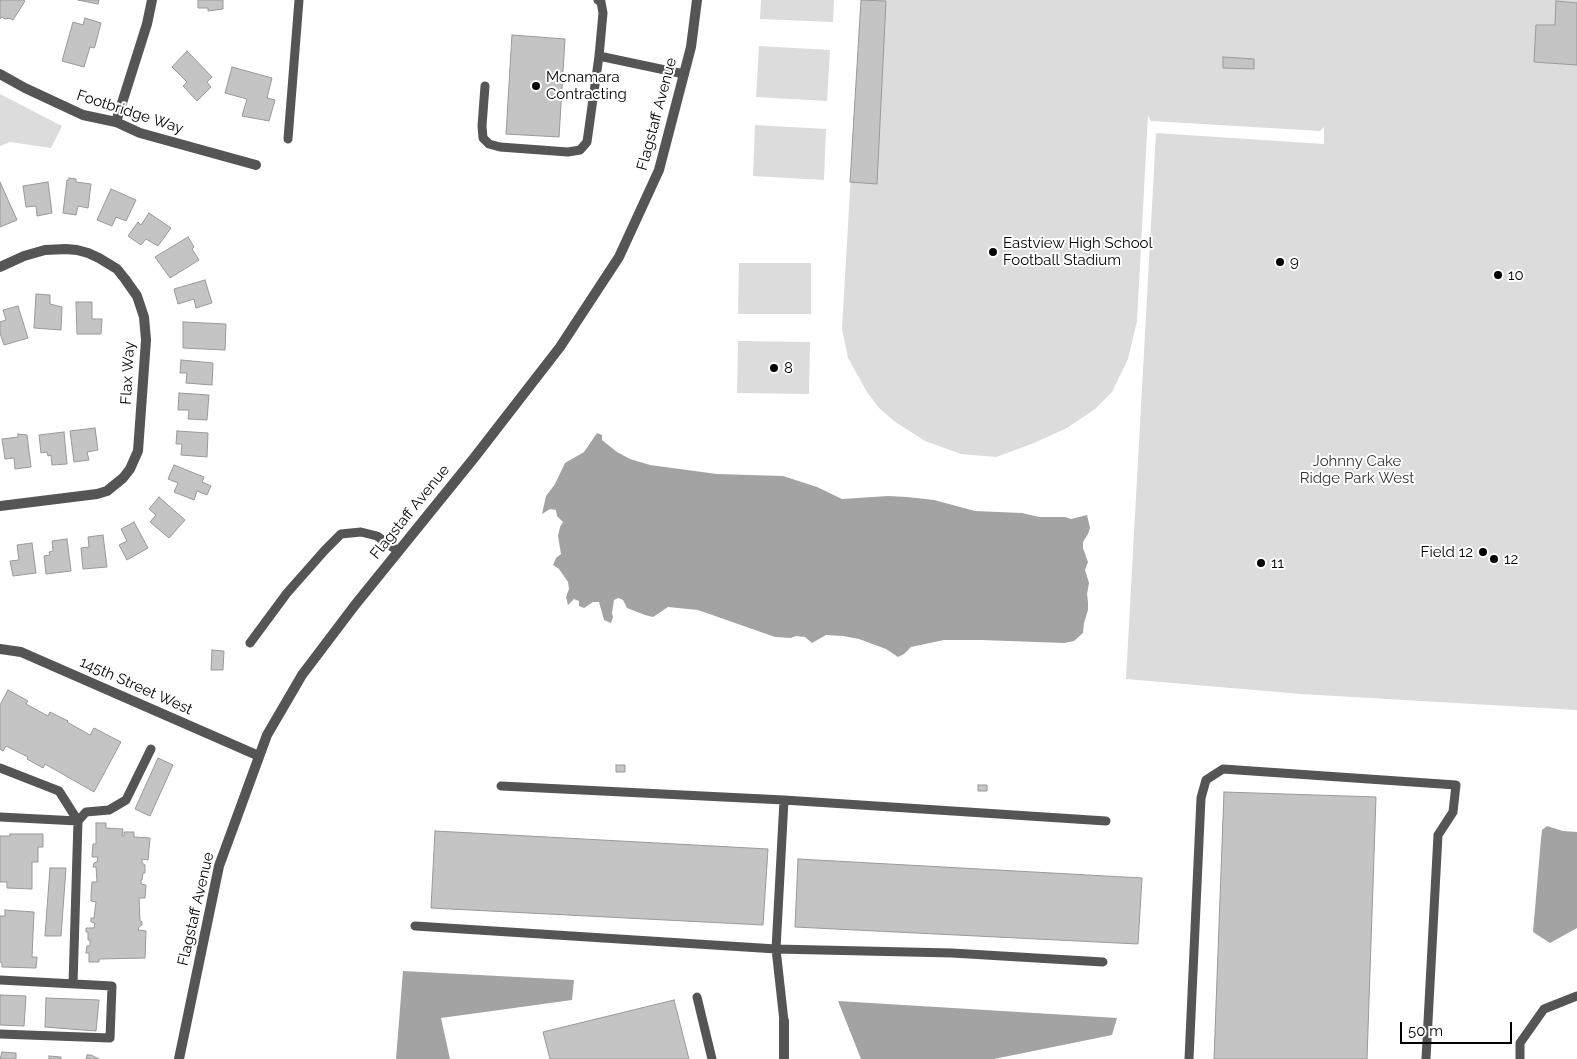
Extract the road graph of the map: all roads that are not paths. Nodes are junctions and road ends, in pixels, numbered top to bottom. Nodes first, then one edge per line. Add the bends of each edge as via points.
1 (152, 0) edge
2 (299, 0) edge
3 (598, 0) edge
4 (697, 0) edge
5 (598, 56) junction
6 (0, 74) edge
7 (684, 74) junction
8 (485, 86) dead end
9 (116, 122) junction
10 (288, 139) dead end
11 (256, 165) dead end
12 (0, 267) edge
13 (0, 506) edge
14 (398, 551) junction
15 (250, 643) dead end
16 (0, 649) edge
17 (150, 749) dead end
18 (259, 756) junction
19 (0, 768) edge
20 (501, 786) dead end
21 (784, 800) junction
22 (0, 816) edge
23 (78, 821) junction
24 (1106, 821) dead end
25 (415, 926) dead end
26 (776, 949) junction
27 (1103, 962) dead end
28 (0, 980) edge
29 (73, 984) junction
30 (1577, 996) edge
31 (697, 998) dead end
32 (784, 1021) joint
33 (0, 1034) edge
34 (179, 1059) edge
35 (712, 1059) edge
36 (784, 1059) edge
37 (1189, 1059) edge
38 (1426, 1059) edge
39 (1520, 1059) edge

1 - 9 street
2 - 10 lane
3 - 5 lane via 603,13
4 - 7 street, Flagstaff Avenue
5 - 7 lane
5 - 8 lane via 586,142 580,150 568,152 489,144 483,138 482,126
6 - 9 street, Footbridge Way via 83,115
7 - 14 street, Flagstaff Avenue via 659,170 619,257 560,347
9 - 11 street, Footbridge Way via 140,132
12 - 13 street, Flax Way via 45,250 88,253 117,269 125,279 141,306 146,334 138,452 123,478 107,491 97,494
14 - 15 lane via 377,536 361,532 342,534 286,593
14 - 18 street, Flagstaff Avenue via 302,675
16 - 18 street, 145th Street West via 22,652
17 - 23 lane via 126,800 109,810 86,812
18 - 34 street, Flagstaff Avenue via 219,866
19 - 23 lane via 59,792
20 - 21 lane
21 - 24 lane
21 - 26 lane
22 - 23 lane
23 - 29 lane
25 - 26 lane
26 - 27 lane via 952,953
26 - 32 lane
28 - 29 lane
29 - 33 lane via 112,986 110,1038
30 - 39 lane via 1544,1009 1520,1043
31 - 35 lane
32 - 36 street
37 - 38 lane via 1201,798 1206,780 1223,769 1456,785 1453,812 1438,835

